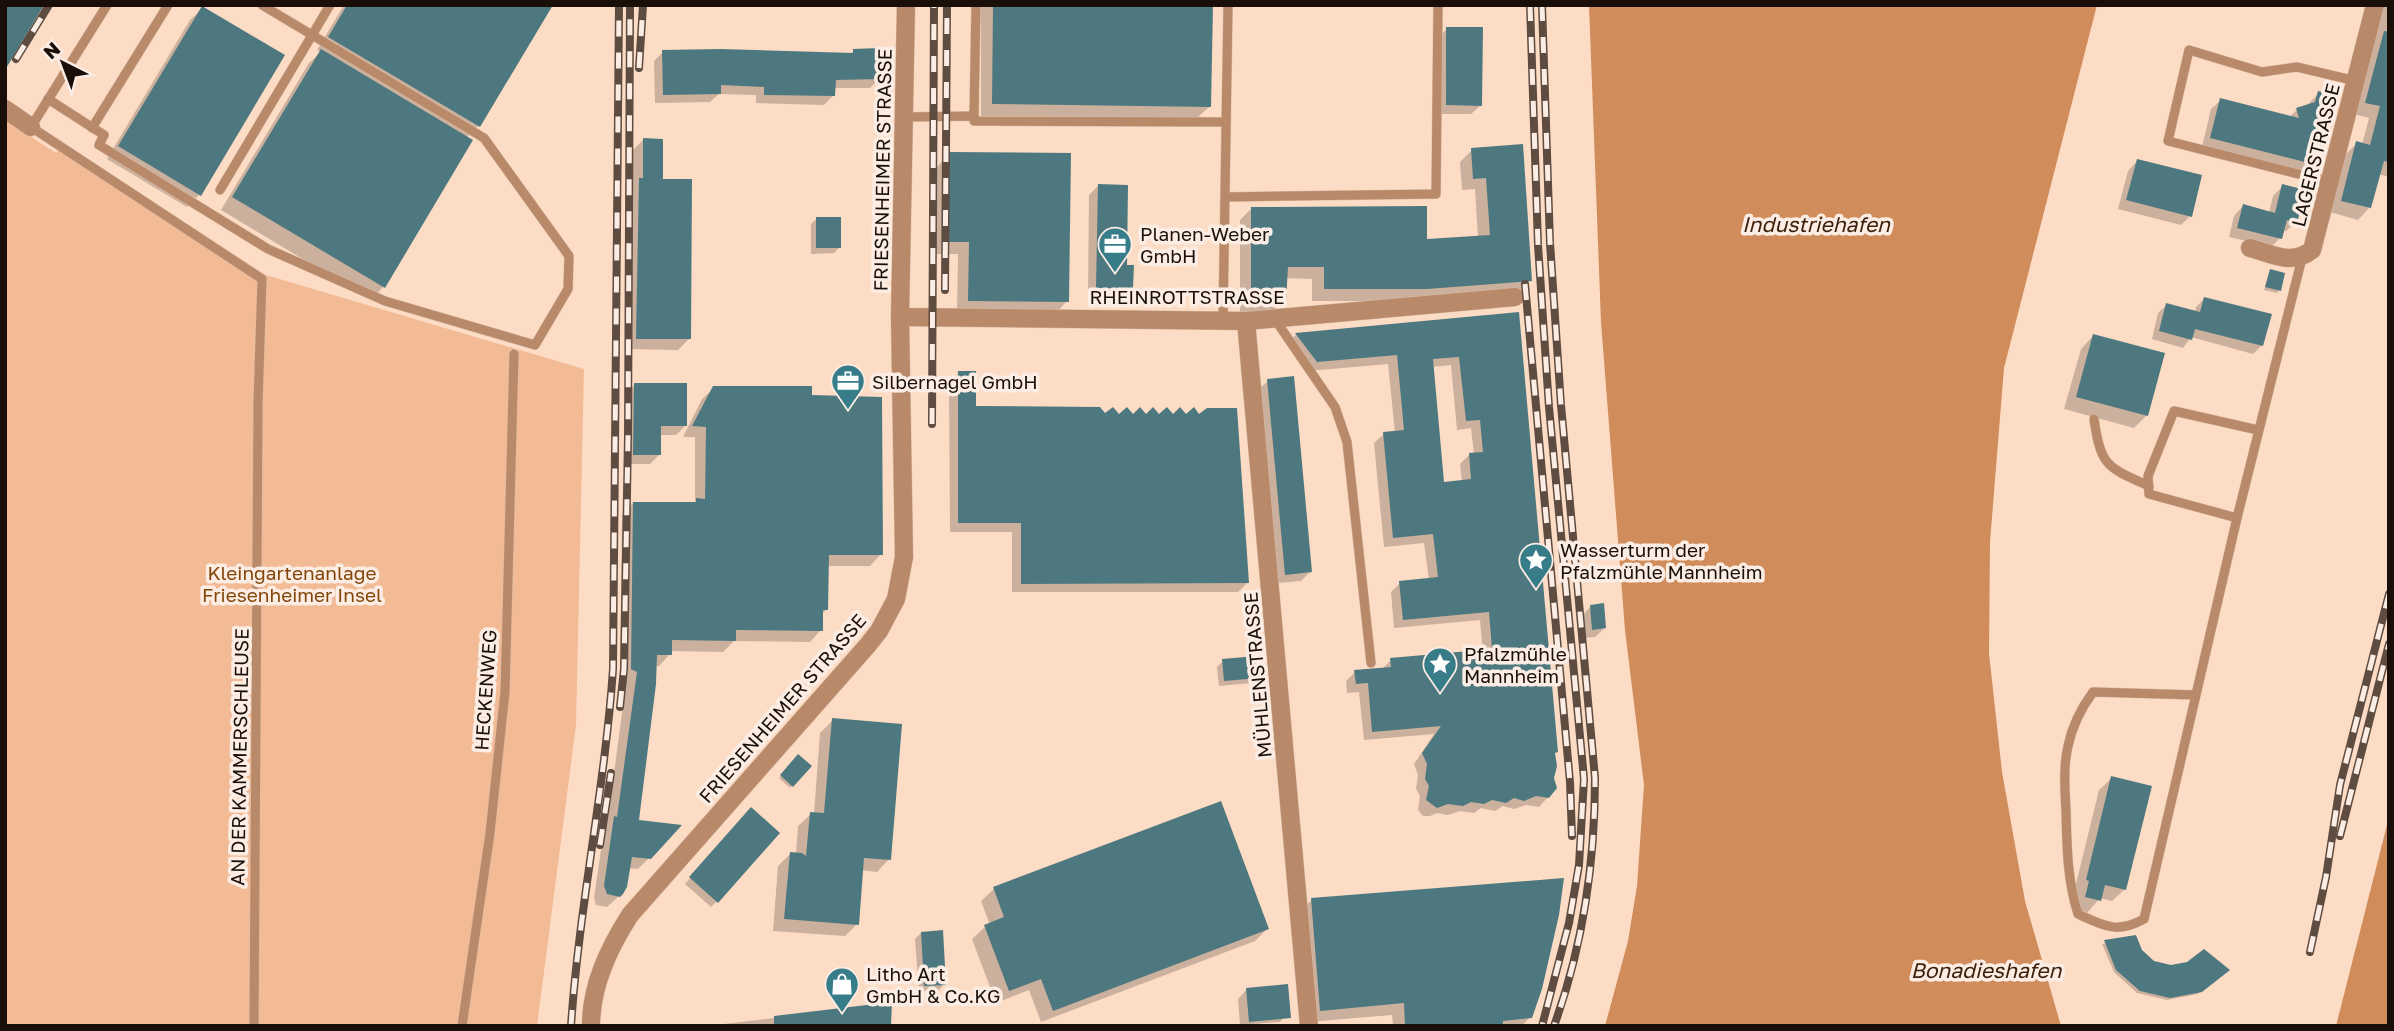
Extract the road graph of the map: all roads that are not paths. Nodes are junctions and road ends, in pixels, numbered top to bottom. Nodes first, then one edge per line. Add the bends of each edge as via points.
1 (107, 5) edge
2 (168, 5) edge
3 (262, 5) edge
4 (330, 5) edge
5 (906, 5) edge
6 (976, 5) edge
7 (1228, 5) edge
8 (1438, 5) edge
9 (2375, 5) edge
10 (312, 35) junction
11 (2356, 81) junction
12 (48, 99) junction
13 (5, 109) edge
14 (974, 116) junction
15 (905, 117) junction
16 (1226, 122) junction
17 (31, 127) junction
18 (92, 128) junction
19 (2330, 182) junction
20 (220, 190) dead end
21 (1226, 197) junction
22 (2250, 248) dead end
23 (2302, 258) junction
24 (1515, 297) dead end
25 (900, 317) junction
26 (1274, 318) junction
27 (1223, 320) junction
28 (1246, 321) junction
29 (514, 354) dead end
30 (2094, 419) dead end
31 (2258, 430) junction
32 (2149, 486) junction
33 (2237, 518) junction
34 (1371, 663) dead end
35 (2196, 695) junction
36 (254, 1026) edge
37 (462, 1026) edge
38 (591, 1026) edge
39 (1309, 1026) edge

1 - 12 lane
2 - 18 lane
3 - 10 lane
4 - 10 lane
5 - 15 street, FRIESENHEIMER STRASSE
6 - 14 lane
7 - 16 lane
8 - 21 lane via 1436,194
9 - 11 street, LAGERSTRASSE
10 - 18 lane via 484,138 500,159 569,256 568,289 535,345 385,301 268,249 99,145 104,135
10 - 20 lane
11 - 19 street, LAGERSTRASSE
11 - 19 lane via 2297,67 2262,72 2189,50 2168,141
12 - 17 lane
12 - 18 lane
13 - 17 street
14 - 15 lane
14 - 16 lane via 974,121
15 - 25 street, FRIESENHEIMER STRASSE
16 - 21 lane
17 - 36 lane, AN DER KAMMERSCHLEUSE via 262,279
19 - 23 street, LAGERSTRASSE via 2312,250
21 - 27 lane
22 - 23 street via 2290,260
23 - 31 lane
24 - 26 street, RHEINROTTSTRASSE
25 - 27 street, RHEINROTTSTRASSE
25 - 38 street, FRIESENHEIMER STRASSE via 904,557 896,599 867,646 631,915 603,964
26 - 28 street, RHEINROTTSTRASSE
26 - 34 lane via 1335,407 1347,442
27 - 28 street, RHEINROTTSTRASSE
28 - 39 street, MÜHLENSTRASSE
29 - 37 lane, HECKENWEG via 505,692
30 - 32 lane via 2102,456 2112,469
31 - 32 lane via 2174,411 2148,476
31 - 33 lane
32 - 33 lane via 2149,494
33 - 35 lane
35 - 35 lane via 2144,919 2129,927 2103,926 2078,914 2067,856 2068,745 2082,706 2093,692

